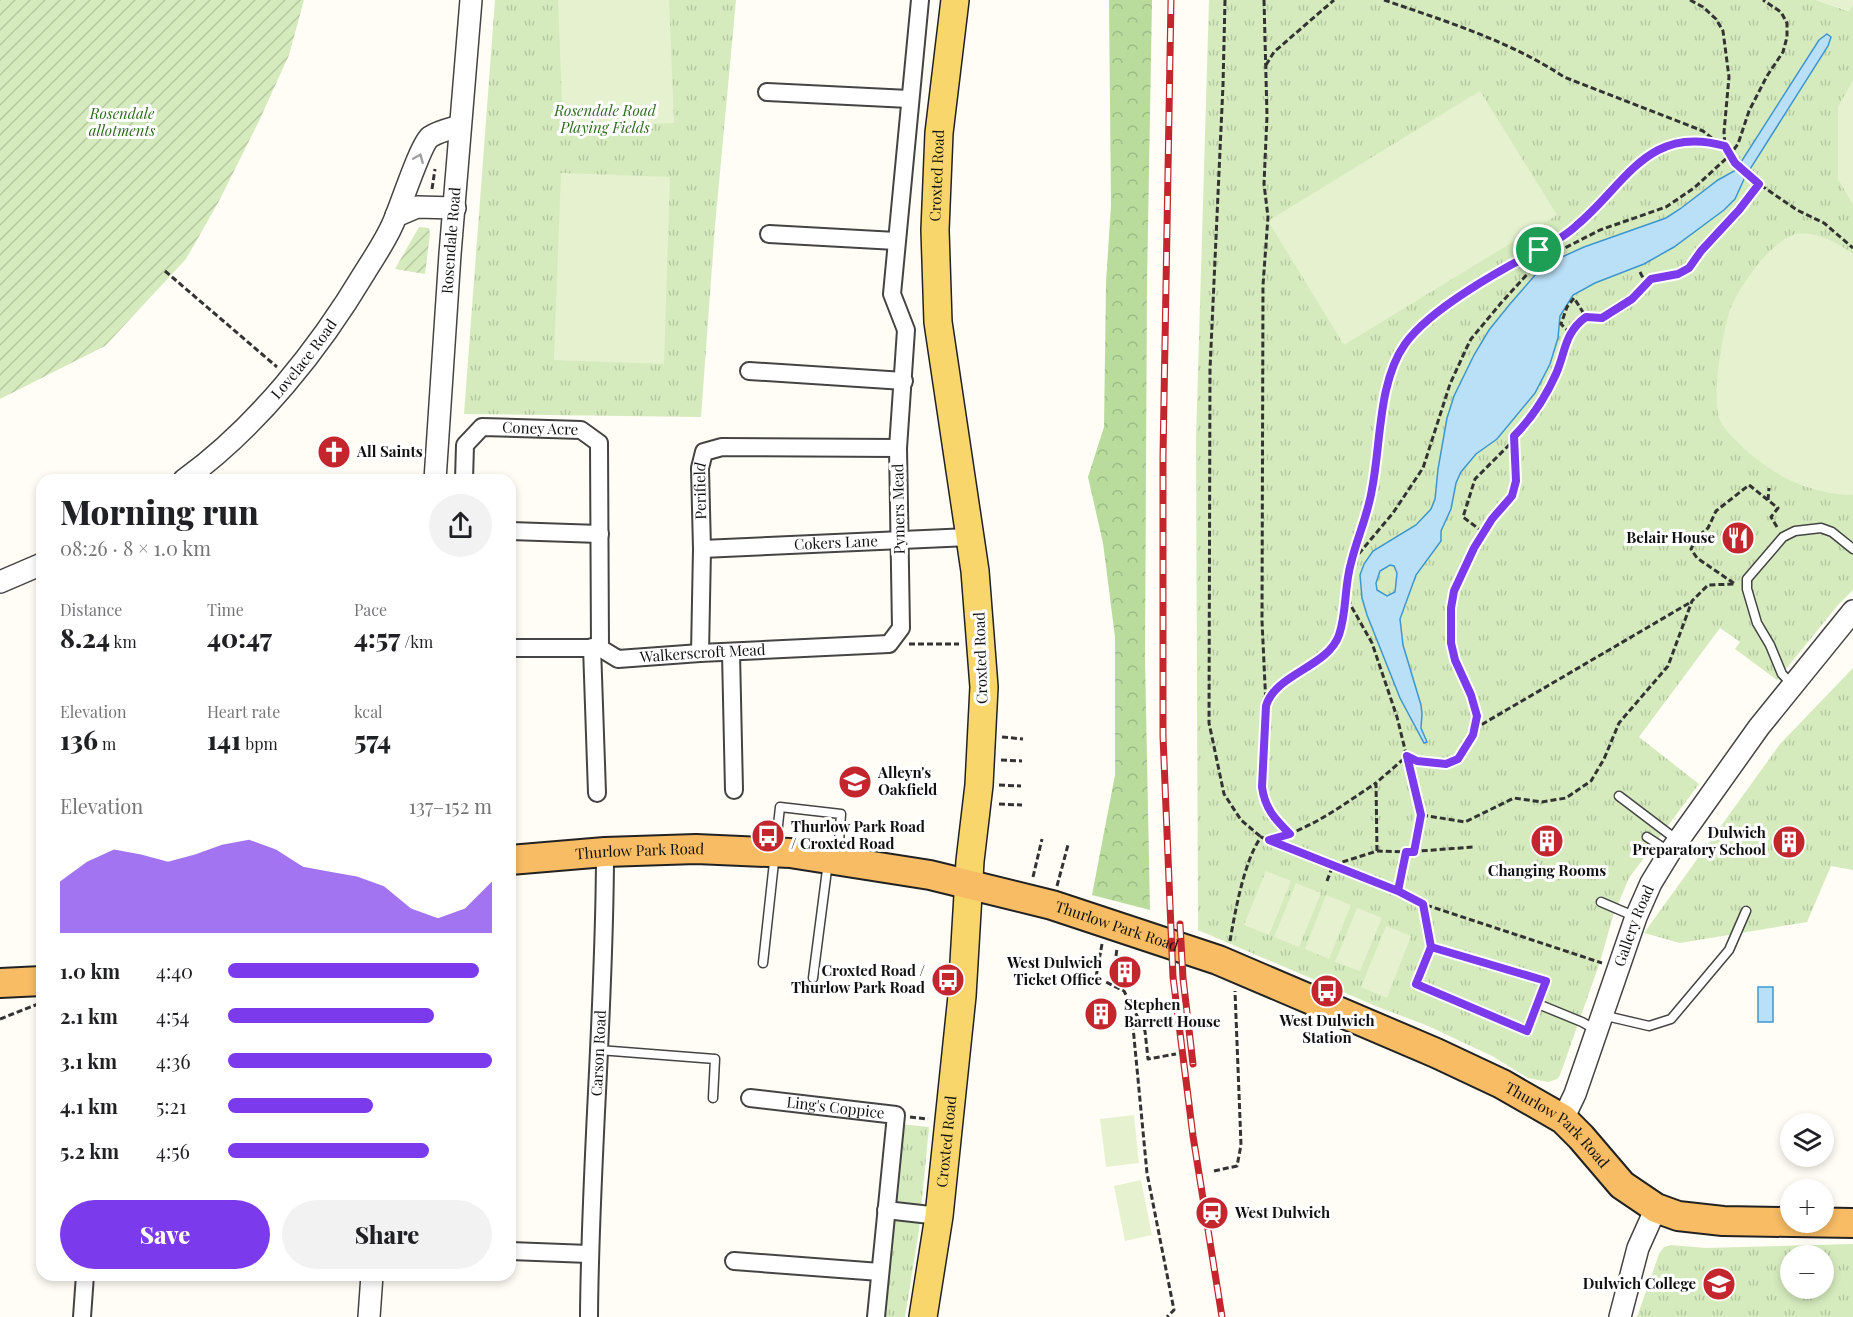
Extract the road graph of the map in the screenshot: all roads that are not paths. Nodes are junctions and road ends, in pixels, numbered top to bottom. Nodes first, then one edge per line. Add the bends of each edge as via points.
1 (471, 0) edge
2 (920, 0) edge
3 (955, 0) edge
4 (767, 92) dead end
5 (909, 99) junction
6 (460, 126) junction
7 (455, 208) junction
8 (396, 216) junction
9 (769, 234) dead end
10 (896, 241) junction
11 (749, 371) dead end
12 (904, 381) junction
13 (898, 448) junction
14 (193, 474) edge
15 (435, 474) edge
16 (464, 474) edge
17 (516, 531) edge
18 (600, 534) junction
19 (969, 537) junction
20 (899, 539) junction
21 (702, 549) junction
22 (1853, 549) edge
23 (36, 567) edge
24 (0, 582) edge
25 (1853, 611) edge
26 (896, 636) joint
27 (516, 648) edge
28 (596, 648) junction
29 (731, 652) junction
30 (700, 653) junction
31 (1792, 684) junction
32 (734, 789) dead end
33 (597, 793) dead end
34 (1618, 796) dead end
35 (1647, 837) dead end
36 (1674, 846) junction
37 (605, 852) junction
38 (776, 853) junction
39 (516, 859) edge
40 (833, 859) junction
41 (970, 883) junction
42 (1601, 903) dead end
43 (1746, 911) dead end
44 (1636, 917) junction
45 (763, 963) dead end
46 (813, 978) dead end
47 (36, 981) edge
48 (0, 983) edge
49 (1538, 1004) junction
50 (1599, 1023) junction
51 (599, 1050) junction
52 (713, 1098) dead end
53 (750, 1098) dead end
54 (1563, 1119) junction
55 (1656, 1208) junction
56 (886, 1210) junction
57 (939, 1216) junction
58 (1853, 1223) edge
59 (516, 1251) edge
60 (589, 1254) junction
61 (734, 1261) dead end
62 (880, 1272) junction
63 (85, 1281) edge
64 (372, 1281) edge
65 (82, 1317) edge
66 (369, 1317) edge
67 (589, 1317) edge
68 (876, 1317) edge
69 (923, 1317) edge
70 (1620, 1317) edge

1 - 6 street, Rosendale Road
2 - 5 street, Pymers Mead
3 - 19 main road, Croxted Road via 939,134 935,230 938,322
4 - 5 street
5 - 10 street, Pymers Mead
6 - 7 street, Rosendale Road
8 -> 6 street, Lovelace Road via 428,138
7 - 8 street via 417,207
7 - 15 street, Rosendale Road
8 - 14 street, Lovelace Road via 357,285 315,347 256,417
9 - 10 street
10 - 12 street, Pymers Mead via 892,294 906,330
11 - 12 street
12 - 13 street, Pymers Mead
13 - 20 street, Pymers Mead
13 - 21 street, Perifield via 722,447 704,452 700,468
16 - 18 street, Coney Acre via 465,445 482,427 581,430 599,443
17 - 18 street
18 - 28 street, Coney Acre
19 - 20 street, Cokers Lane
19 - 41 main road, Croxted Road via 980,612 984,687
20 - 21 street, Cokers Lane
20 - 26 street, Pymers Mead via 902,628
21 - 30 street, Perifield
22 - 31 lane via 1821,528 1795,531 1783,537 1747,579 1757,623 1782,674
23 - 24 street
25 - 31 street, Gallery Road
26 - 29 street, Walkerscroft Mead via 889,644
27 - 28 street, Walkerscroft Mead
28 - 30 street, Walkerscroft Mead via 618,659
28 - 33 street, Coney Acre
29 - 30 street, Walkerscroft Mead
29 - 32 street
31 - 36 street, Gallery Road
34 - 36 lane
35 - 36 lane
36 - 44 street, Gallery Road
37 - 38 highway, Thurlow Park Road via 696,849
37 - 39 highway, Thurlow Park Road
37 - 51 street, Carson Road
38 - 40 highway, Thurlow Park Road
38 - 40 lane via 780,807 841,814
38 - 45 lane
40 - 41 highway, Thurlow Park Road
40 - 46 lane
41 - 54 highway, Thurlow Park Road via 1107,922 1207,956 1436,1053
41 - 57 main road, Croxted Road
42 - 44 lane
43 - 50 lane via 1729,950 1671,1019 1649,1026
44 - 50 street, Gallery Road
47 - 48 highway
49 - 49 lane via 1527,1031 1416,984 1431,947 1546,981
49 - 50 lane via 1582,1022
50 - 54 street, Gallery Road
51 - 52 lane via 715,1059
51 - 60 street, Carson Road
53 - 56 street, Ling's Coppice via 896,1115
54 - 55 highway, Thurlow Park Road via 1622,1185
55 - 58 highway, Thurlow Park Road via 1678,1216 1723,1221
55 - 70 street via 1638,1248
56 - 57 street
56 - 62 street, Ling's Coppice
57 - 69 main road, Croxted Road
59 - 60 street
60 - 67 street, Carson Road
61 - 62 street
62 - 68 street, Ling's Coppice
63 - 65 street
64 - 66 street

